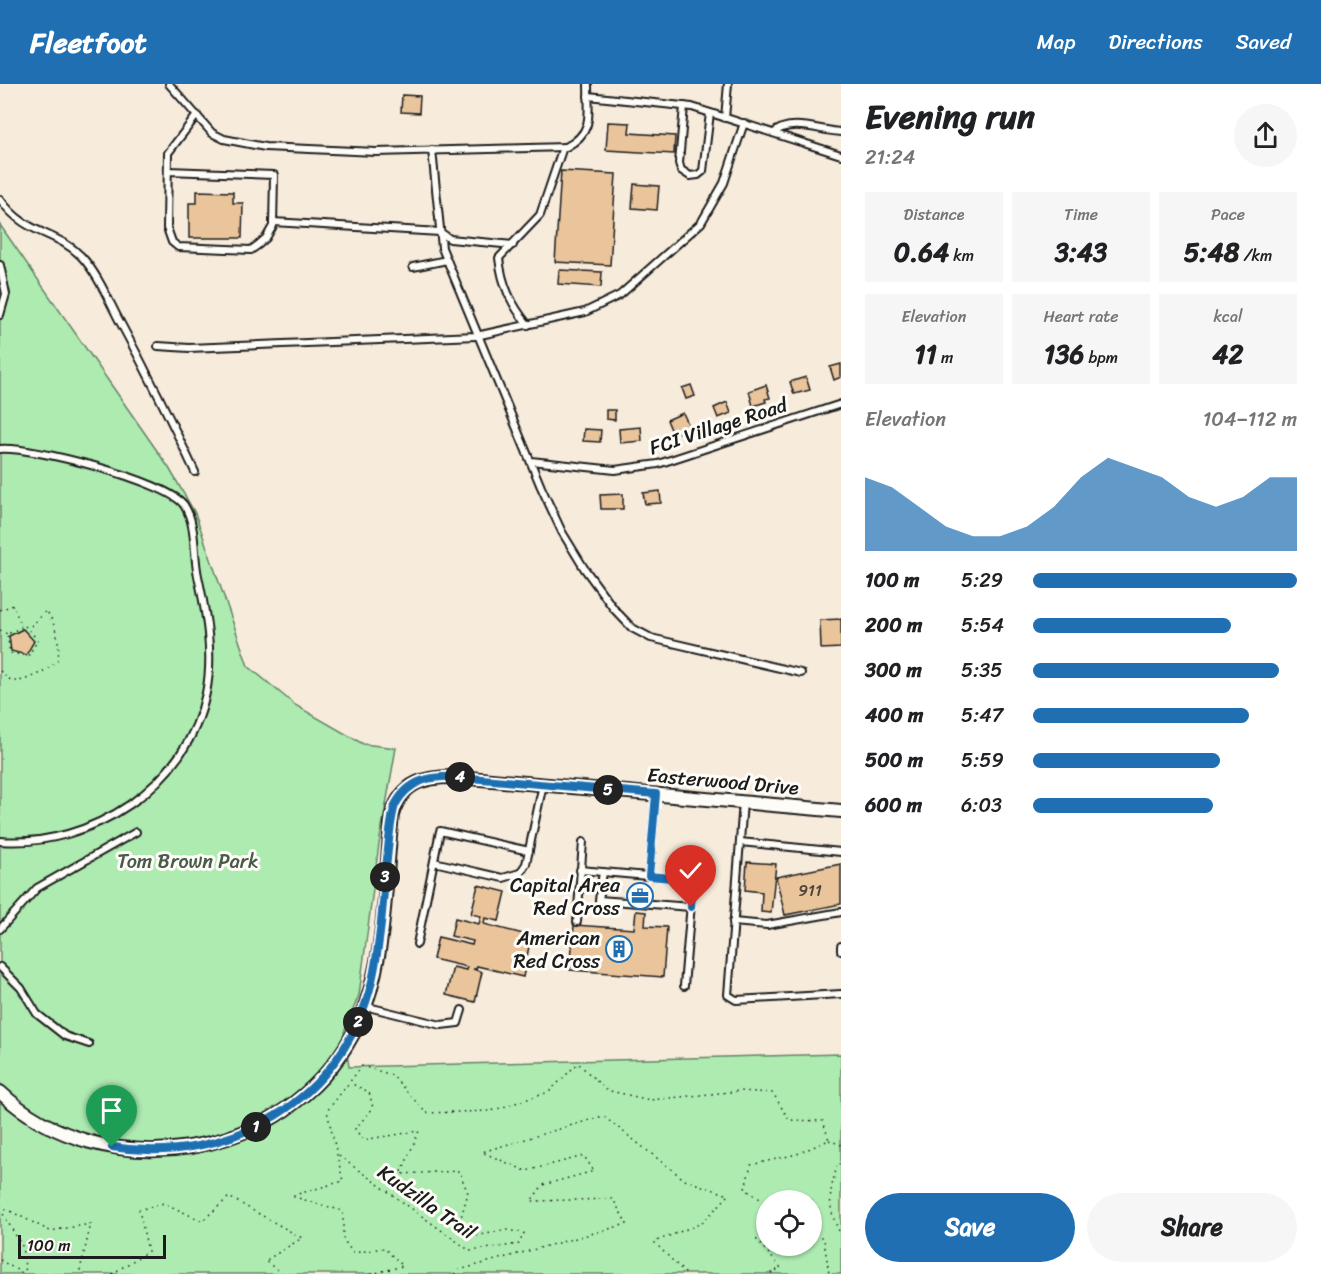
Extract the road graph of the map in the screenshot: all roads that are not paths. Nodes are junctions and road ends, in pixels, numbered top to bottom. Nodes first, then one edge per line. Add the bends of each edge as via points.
1 (170, 84) edge
2 (588, 84) edge
3 (728, 84) edge
4 (588, 96) junction
5 (684, 106) junction
6 (710, 113) junction
7 (197, 116) junction
8 (725, 118) junction
9 (744, 123) junction
10 (841, 132) edge
11 (774, 133) junction
12 (563, 147) junction
13 (432, 150) junction
14 (841, 155) edge
15 (168, 171) junction
16 (0, 199) edge
17 (273, 222) junction
18 (440, 232) junction
19 (513, 244) junction
20 (447, 260) junction
21 (0, 266) edge
22 (413, 267) dead end
23 (0, 315) edge
24 (528, 325) junction
25 (476, 336) junction
26 (158, 346) dead end
27 (841, 404) edge
28 (0, 449) edge
29 (531, 461) junction
30 (195, 472) dead end
31 (801, 673) dead end
32 (543, 784) junction
33 (656, 794) junction
34 (743, 802) junction
35 (841, 811) edge
36 (136, 832) dead end
37 (0, 841) edge
38 (583, 842) dead end
39 (740, 842) junction
40 (529, 851) junction
41 (841, 852) edge
42 (434, 862) junction
43 (580, 870) junction
44 (603, 872) junction
45 (649, 876) junction
46 (691, 907) junction
47 (841, 912) edge
48 (577, 922) dead end
49 (733, 922) junction
50 (0, 929) edge
51 (417, 944) dead end
52 (841, 946) edge
53 (841, 951) edge
54 (0, 967) edge
55 (684, 986) dead end
56 (841, 994) edge
57 (364, 1006) junction
58 (462, 1010) dead end
59 (90, 1044) dead end
60 (0, 1092) edge

1 - 7 lane
2 - 4 lane
3 - 8 lane
4 - 5 lane
4 - 12 lane via 587,130 578,141
5 - 6 lane
5 - 6 lane via 679,163 690,176 698,176 702,171
6 - 8 lane
7 - 13 lane via 212,133 224,139 265,147 376,152
7 - 15 lane via 168,153
8 - 9 lane
9 - 11 lane
9 - 24 lane via 724,183 701,223 621,295 585,312
10 - 11 lane via 791,125
11 - 14 lane
12 - 13 lane
12 - 19 lane via 540,215
13 - 18 lane
15 - 17 lane via 274,176
15 - 17 lane via 167,228 178,248 251,250 266,238
16 - 30 lane via 19,222 69,246 83,258 105,293
17 - 18 lane
18 - 19 lane via 450,239
18 - 20 lane
19 - 24 lane via 500,258 502,281
20 - 22 lane
20 - 25 lane
21 - 23 lane via 6,294
24 - 25 lane
25 - 26 lane
25 - 29 lane
27 - 29 lane, FCI Village Road via 658,464 615,470
28 - 37 lane via 34,451 134,478 182,503 191,523 195,566 204,600 208,679 192,736 167,771 131,805 99,823 58,837
29 - 31 lane via 562,532 608,601 632,628 651,638
32 - 33 street, Easterwood Drive
32 - 40 lane
32 - 57 street, Easterwood Drive via 437,777 416,782 400,795 392,815 376,959
33 - 34 street, Easterwood Drive
33 - 45 lane
34 - 35 street, Easterwood Drive
34 - 39 lane
36 - 50 lane via 37,888
38 - 43 lane
39 - 41 lane
39 - 49 lane
40 - 42 lane via 520,873 503,878
40 - 42 lane via 441,831
42 - 51 lane
43 - 44 lane
43 - 48 lane
44 - 45 lane
44 - 46 lane via 599,900
45 - 46 lane via 693,880
46 - 55 lane
47 - 49 lane via 767,925
49 - 56 lane via 727,991 731,997 736,1000
52 - 53 lane
54 - 59 lane via 21,988 37,1014 64,1036
57 - 58 lane via 441,1025 458,1023
57 - 60 street, Easterwood Drive via 344,1049 296,1101 251,1129 199,1147 152,1152 84,1140 40,1122

